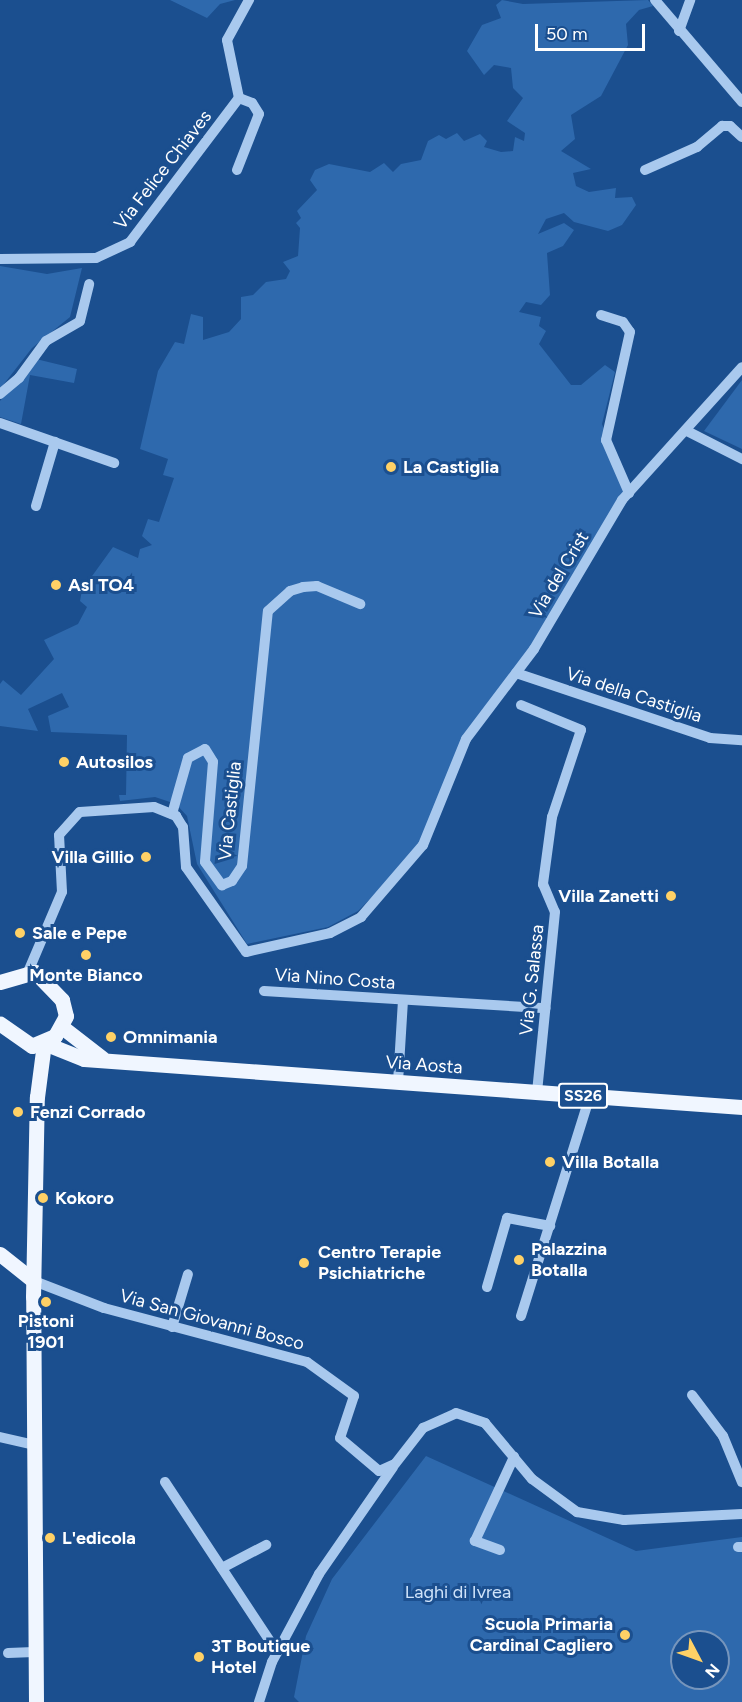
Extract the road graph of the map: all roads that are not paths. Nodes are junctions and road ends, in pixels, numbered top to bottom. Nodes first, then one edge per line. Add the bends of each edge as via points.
1 (249, 0) edge
2 (655, 0) edge
3 (690, 0) edge
4 (680, 33) junction
5 (239, 98) junction
6 (742, 102) edge
7 (742, 138) edge
8 (237, 170) dead end
9 (645, 170) dead end
10 (0, 259) edge
11 (89, 284) dead end
12 (601, 315) dead end
13 (742, 367) edge
14 (0, 393) edge
15 (0, 423) edge
16 (687, 431) junction
17 (55, 442) junction
18 (742, 459) edge
19 (114, 463) dead end
20 (629, 493) junction
21 (36, 506) dead end
22 (360, 604) dead end
23 (516, 673) junction
24 (521, 705) dead end
25 (742, 740) edge
26 (172, 814) junction
27 (28, 972) junction
28 (0, 982) edge
29 (264, 991) dead end
30 (403, 1000) junction
31 (545, 1008) junction
32 (0, 1024) edge
33 (62, 1027) junction
34 (44, 1043) junction
35 (72, 1057) junction
36 (103, 1059) junction
37 (41, 1077) junction
38 (398, 1082) junction
39 (537, 1092) junction
40 (591, 1096) junction
41 (742, 1107) edge
42 (550, 1226) junction
43 (0, 1254) edge
44 (188, 1274) dead end
45 (34, 1281) junction
46 (487, 1287) dead end
47 (521, 1316) dead end
48 (172, 1327) junction
49 (692, 1395) dead end
50 (0, 1437) edge
51 (35, 1445) junction
52 (514, 1457) junction
53 (395, 1464) junction
54 (165, 1482) dead end
55 (742, 1482) edge
56 (742, 1514) edge
57 (266, 1545) dead end
58 (500, 1550) dead end
59 (222, 1568) junction
60 (34, 1652) junction
61 (277, 1652) junction
62 (8, 1653) dead end
63 (36, 1702) edge
64 (259, 1702) edge

1 - 5 street via 227,35
2 - 4 street
3 - 4 street
4 - 6 street
5 - 8 street via 252,103 259,114 249,155
5 - 10 street, Via Felice Chiaves via 123,248 96,258
7 - 9 street via 730,126 722,126 697,147
11 - 14 street via 80,321 46,341 20,378
12 - 20 street via 623,322 630,332 606,440
13 - 16 street, Via del Crist
15 - 17 street
16 - 18 street
16 - 20 street, Via del Crist
17 - 19 street
17 - 21 street
20 - 23 street, Via del Crist
22 - 26 street, Via Castiglia via 317,586 290,591 268,610 242,866 232,881 222,885 205,862 213,762 206,749 188,758
23 - 25 street, Via della Castiglia via 710,738
23 - 26 street via 466,739 423,845 361,917 330,933 246,952 186,867 183,827
24 - 31 street, Via G. Salassa via 581,730 552,817 543,884 555,912
26 - 27 street via 142,808 80,812 67,821 59,835 62,892
27 - 28 main road
27 - 33 main road via 44,978 62,1000
29 - 30 street, Via Nino Costa
30 - 31 street, Via Nino Costa
30 - 38 street, Via Nino Costa
31 - 39 street, Via G. Salassa
32 - 34 main road, Via Aosta via 21,1042
33 - 34 main road
33 - 36 main road
34 - 35 main road, Via Aosta / SS26
34 - 37 main road
35 - 36 main road, Via Aosta / SS26
35 - 37 main road
36 - 38 main road, Via Aosta / SS26
37 - 45 main road
38 - 39 main road, Via Aosta / SS26
39 - 40 main road, Via Aosta / SS26
40 - 41 main road, Via Aosta / SS26
40 - 42 street
42 - 46 street via 507,1218
42 - 47 street
43 - 45 main road
44 - 48 street
45 - 48 street, Via San Giovanni Bosco
45 - 51 main road
48 - 53 street, Via San Giovanni Bosco via 307,1362 334,1378 354,1396 340,1430 344,1446 379,1471
49 - 55 street via 723,1436
50 - 51 street
51 - 60 main road
52 - 53 street via 485,1423 456,1413 423,1428
52 - 56 street via 556,1500 596,1519
52 - 58 street via 475,1541
53 - 61 street via 319,1574
54 - 59 street
57 - 59 street
59 - 61 street
60 - 62 street
60 - 63 main road
61 - 64 street

